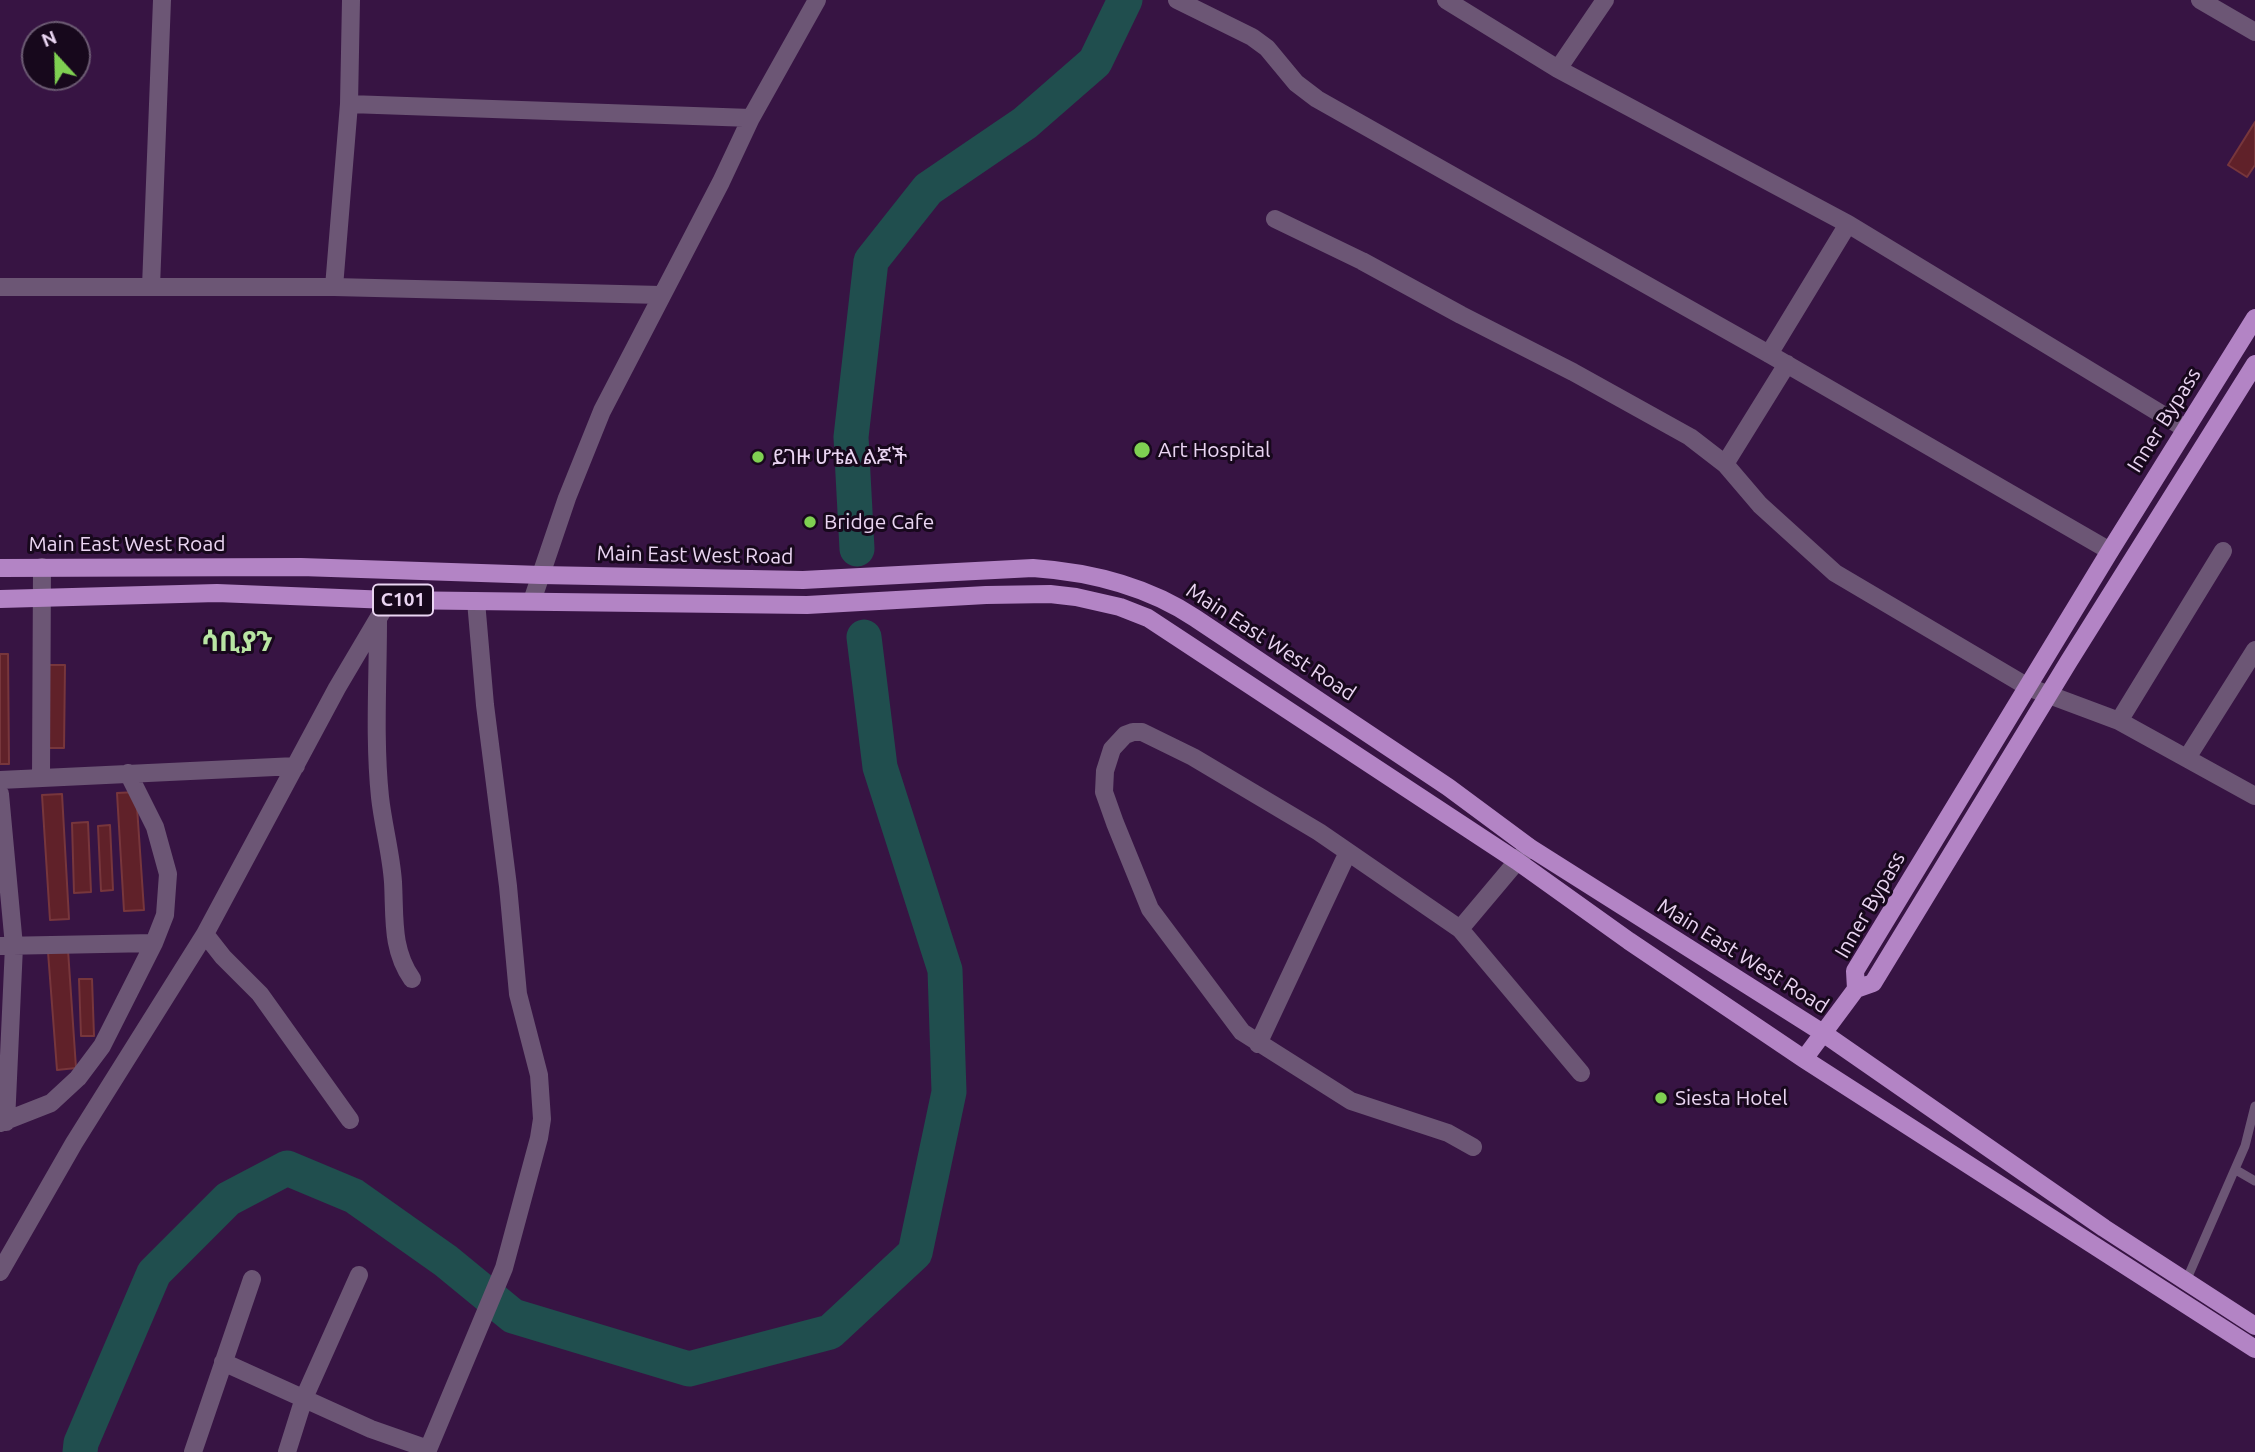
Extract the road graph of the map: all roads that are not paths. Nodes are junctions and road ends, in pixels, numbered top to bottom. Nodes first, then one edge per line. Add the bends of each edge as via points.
1 (162, 0) edge
2 (351, 0) edge
3 (817, 0) edge
4 (1177, 0) edge
5 (1446, 0) edge
6 (1605, 0) edge
7 (2200, 0) edge
8 (2255, 32) edge
9 (1559, 69) junction
10 (349, 104) junction
11 (751, 118) junction
12 (1275, 219) dead end
13 (1848, 224) junction
14 (0, 287) edge
15 (151, 287) junction
16 (334, 287) junction
17 (661, 295) junction
18 (2255, 318) edge
19 (1769, 354) junction
20 (1787, 364) junction
21 (2255, 364) edge
22 (2186, 429) junction
23 (1725, 464) junction
24 (2110, 551) junction
25 (2223, 551) dead end
26 (43, 567) junction
27 (0, 568) edge
28 (541, 575) junction
29 (700, 576) junction
30 (41, 598) junction
31 (0, 599) edge
32 (389, 600) junction
33 (476, 601) junction
34 (532, 601) junction
35 (700, 604) junction
36 (1195, 618) junction
37 (378, 621) junction
38 (1181, 639) junction
39 (2255, 650) edge
40 (2028, 687) junction
41 (2049, 695) junction
42 (2119, 721) junction
43 (2187, 758) junction
44 (296, 766) junction
45 (128, 773) junction
46 (41, 777) junction
47 (0, 780) edge
48 (1448, 788) junction
49 (0, 794) edge
50 (2255, 796) edge
51 (1433, 807) junction
52 (1529, 847) junction
53 (1348, 852) junction
54 (1517, 861) junction
55 (1645, 920) junction
56 (1460, 929) junction
57 (205, 934) junction
58 (1629, 941) junction
59 (155, 943) junction
60 (7, 946) edge
61 (412, 979) dead end
62 (1856, 989) junction
63 (1823, 1033) junction
64 (1258, 1044) junction
65 (1804, 1059) junction
66 (1581, 1073) dead end
67 (2255, 1107) edge
68 (350, 1120) dead end
69 (3, 1123) edge
70 (1473, 1147) dead end
71 (2236, 1170) junction
72 (2255, 1181) edge
73 (0, 1272) edge
74 (359, 1275) dead end
75 (252, 1279) dead end
76 (2186, 1281) junction
77 (2175, 1297) junction
78 (2255, 1326) edge
79 (2255, 1349) edge
80 (223, 1362) junction
81 (304, 1398) junction
82 (428, 1451) edge
83 (193, 1452) edge
84 (287, 1452) edge

1 - 15 street
2 - 10 street
3 - 11 street
4 - 19 street via 1252,37 1317,99
5 - 9 street
6 - 9 street
7 - 8 street
9 - 13 street
10 - 11 street
10 - 16 street
11 - 17 street
12 - 23 street via 1573,372 1690,437
13 - 19 street
13 - 22 street
14 - 15 street
15 - 16 street
16 - 17 street
17 - 28 street via 602,411
18 - 22 main road, Inner Bypass
19 - 20 street
20 - 23 street
20 - 24 street
21 - 41 main road, Inner Bypass
22 - 24 main road, Inner Bypass
23 - 40 street via 1760,505 1835,573
24 - 40 main road, Inner Bypass
25 - 42 street
26 - 27 main road, Main East West Road / C101
26 - 28 main road, Main East West Road / C101 via 301,567
26 - 30 street
28 - 29 main road, Main East West Road / C101
28 - 34 street
29 - 35 main road
29 - 36 main road, Main East West Road / C101 via 803,580 1068,570 1124,584 1174,604
30 - 31 main road, C101
30 - 32 main road, C101 via 217,593
30 - 46 street
32 - 33 main road, C101
32 - 37 street
33 - 34 main road, C101
33 - 82 street via 518,994 539,1075 539,1138 503,1268
34 - 35 main road, C101
35 - 38 main road, C101 via 807,605 1051,594 1119,607
36 - 38 main road
36 - 48 main road, Main East West Road
37 - 44 street
37 - 61 street via 380,798 397,946
38 - 51 main road
39 - 43 street
40 - 41 street
40 - 62 main road, Inner Bypass via 1855,971
41 - 42 street
41 - 62 main road, Inner Bypass via 1873,983
42 - 43 street
43 - 50 street
44 - 45 street
44 - 57 street
45 - 46 street
45 - 59 street via 155,827 168,874 165,915
46 - 47 street
48 - 51 main road
48 - 52 main road, Main East West Road
49 - 60 street
51 - 54 main road
52 - 54 street
52 - 55 main road, Main East West Road
53 - 56 street
53 - 64 street
53 - 64 street via 1193,757 1142,732 1125,735 1112,749 1104,792 1150,909 1242,1032
54 - 56 street
54 - 58 main road
55 - 58 main road
55 - 63 main road, Main East West Road
56 - 66 street
57 - 68 street via 260,994
57 - 73 street
58 - 65 main road
59 - 60 street
59 - 69 street via 102,1046 78,1078 51,1103
60 - 69 street
62 - 63 main road
63 - 65 main road
63 - 76 main road, Main East West Road
64 - 70 street via 1351,1101 1448,1133
65 - 77 main road
67 - 71 lane
71 - 72 lane
71 - 76 lane
74 - 81 street
75 - 80 street
76 - 77 lane
76 - 78 main road, Main East West Road
77 - 79 main road
80 - 81 street
80 - 83 street
81 - 82 street
81 - 84 street

